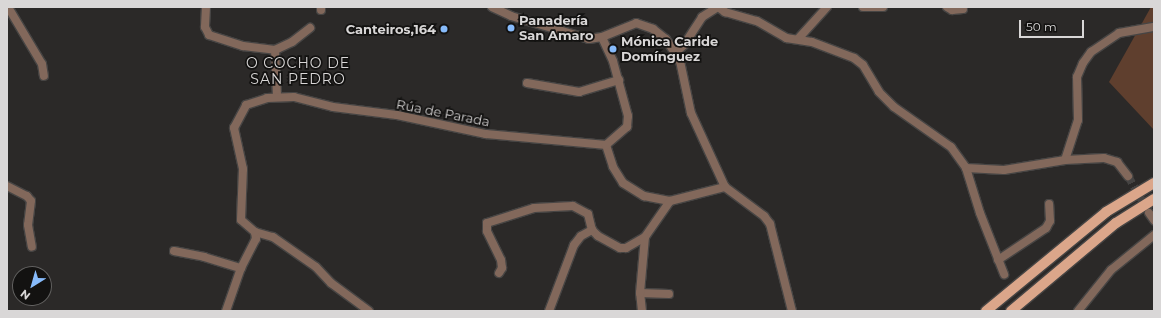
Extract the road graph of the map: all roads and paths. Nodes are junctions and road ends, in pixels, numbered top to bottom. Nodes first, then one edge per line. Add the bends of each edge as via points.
1 (8, 7) edge
2 (206, 7) edge
3 (492, 7) edge
4 (718, 7) edge
5 (827, 7) edge
6 (863, 7) edge
7 (883, 7) edge
8 (947, 7) edge
9 (963, 9) dead end
10 (1154, 27) edge
11 (310, 28) dead end
12 (602, 37) junction
13 (798, 39) junction
14 (275, 50) junction
15 (676, 52) junction
16 (44, 76) dead end
17 (619, 80) junction
18 (527, 83) dead end
19 (277, 96) junction
20 (606, 145) junction
21 (1065, 160) junction
22 (966, 168) junction
23 (1128, 176) tunnel mouth
24 (1154, 183) edge
25 (7, 186) edge
26 (725, 187) junction
27 (1154, 199) edge
28 (670, 201) junction
29 (1049, 204) dead end
30 (592, 230) junction
31 (255, 232) junction
32 (1154, 236) edge
33 (645, 237) junction
34 (32, 247) dead end
35 (174, 251) dead end
36 (998, 260) junction
37 (241, 268) junction
38 (500, 273) dead end
39 (1004, 274) dead end
40 (640, 293) junction
41 (669, 294) dead end
42 (226, 311) edge
43 (369, 311) edge
44 (549, 311) edge
45 (642, 311) edge
46 (792, 311) edge
47 (986, 311) edge
48 (1010, 311) edge
49 (1078, 311) edge

1 - 16 street via 42,64
2 - 14 street via 205,27 209,35 243,46
3 - 12 street via 511,16 585,38
4 - 13 street via 725,12 757,21 786,38
4 - 15 street via 702,17 684,45
5 - 13 street
6 - 7 street
8 - 9 street via 952,10
10 - 21 street via 1119,33 1091,52 1082,63 1077,77 1078,120
11 - 14 street via 292,42
12 - 15 street via 624,27 641,24 661,34
12 - 17 street
13 - 22 street via 859,61 879,92 894,107 942,139 959,155
14 - 19 street
15 - 26 street via 691,113
17 - 18 street via 578,92
17 - 20 street via 628,116 627,127
19 - 20 street, Rúa de Parada via 294,97 344,109 397,115 486,134
19 - 31 street, Rúa de Parada via 255,100 246,105 234,128 243,169 241,220
20 - 28 street via 617,175 627,186 644,196
21 - 22 street via 1004,170
21 - 23 street via 1111,159 1122,167
22 - 36 street
24 - 47 main road via 1106,212
25 - 34 street via 31,201 28,225
26 - 28 street
26 - 46 street via 764,216 770,224
27 - 48 main road via 1116,223
28 - 33 street
29 - 36 street via 1049,225
30 - 33 street via 620,248 626,248
30 - 38 street via 588,214 574,206 530,208 487,223 487,231 502,260
30 - 44 street via 581,236 574,245
31 - 37 street via 256,239
31 - 43 street, Rúa de Parada via 273,237 316,267 331,283
32 - 49 street via 1111,270
33 - 40 street
35 - 37 street
36 - 39 street
37 - 42 street
40 - 41 street
40 - 45 street

